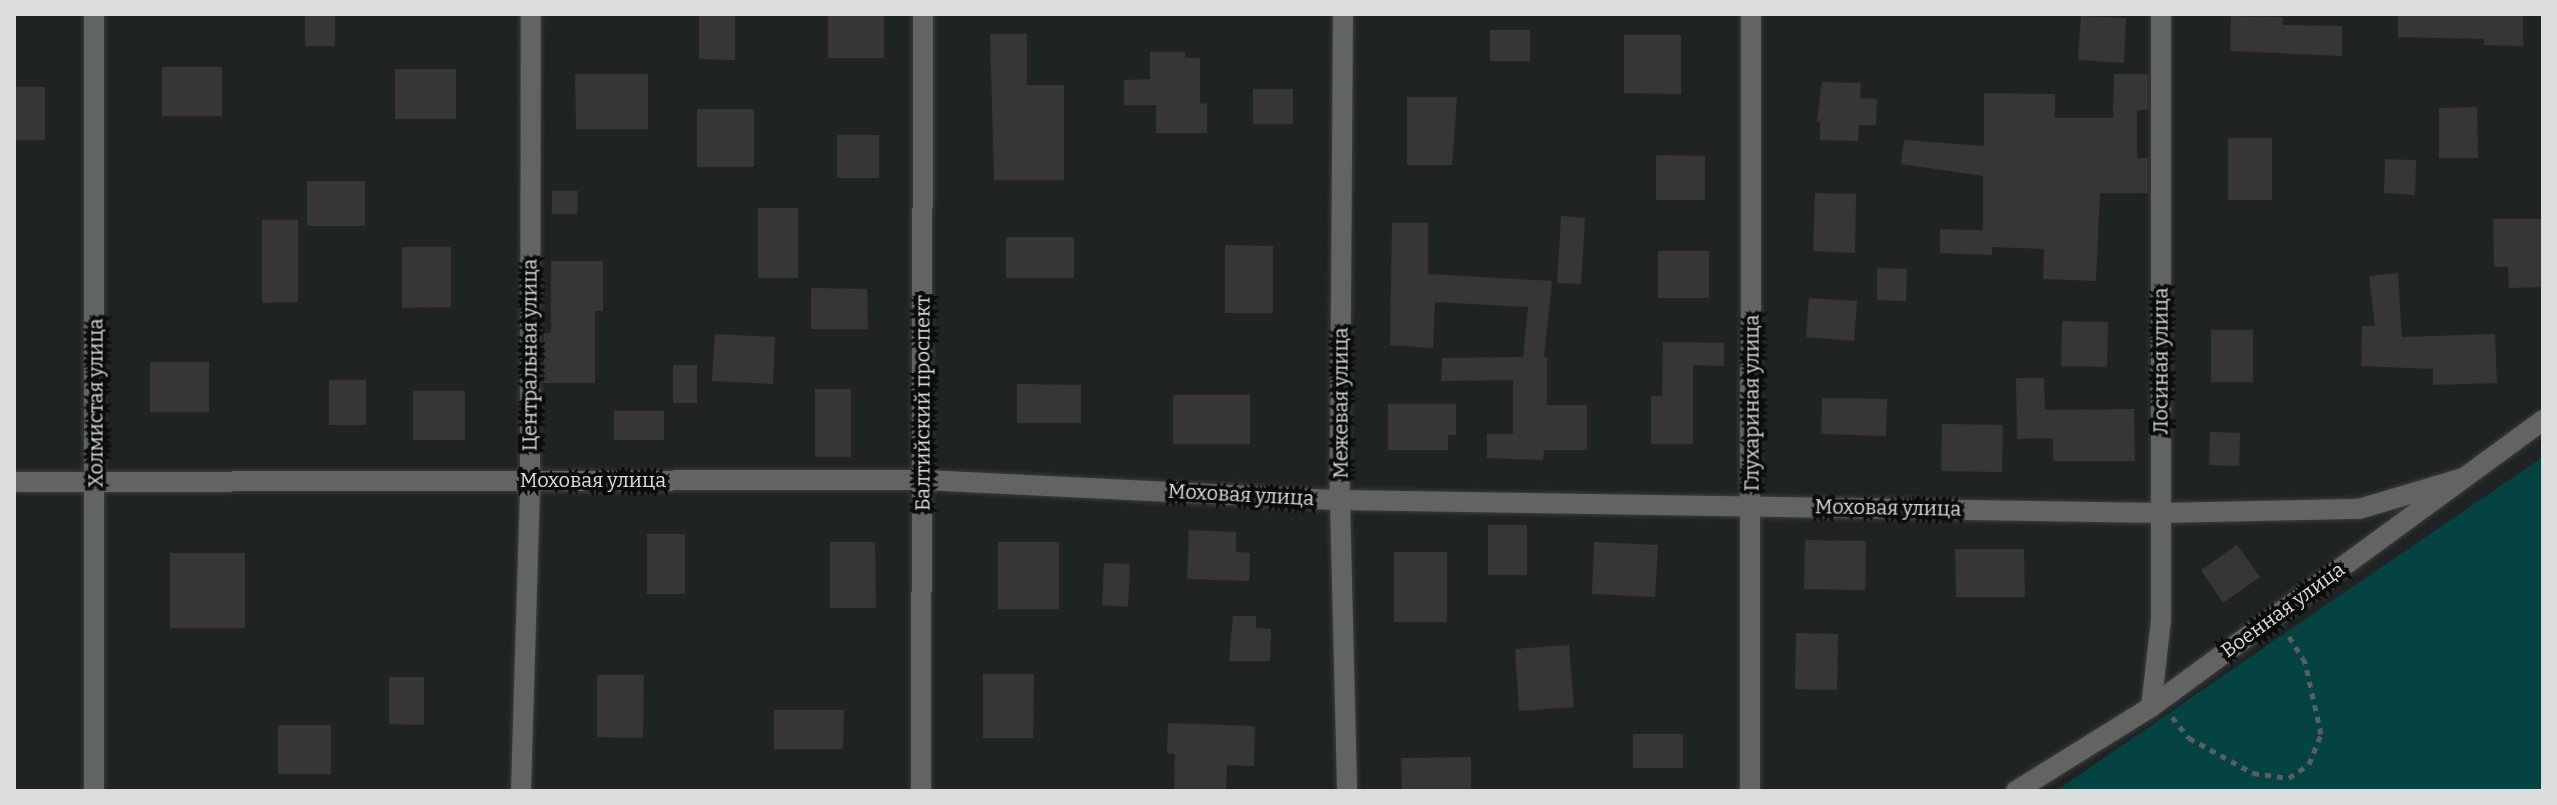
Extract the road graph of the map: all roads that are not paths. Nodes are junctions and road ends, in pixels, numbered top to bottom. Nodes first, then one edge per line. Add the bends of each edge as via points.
1 (94, 14) edge
2 (531, 14) edge
3 (923, 14) edge
4 (1343, 14) edge
5 (1751, 14) edge
6 (2161, 14) edge
7 (2543, 420) edge
8 (2463, 478) junction
9 (530, 480) junction
10 (924, 480) junction
11 (14, 482) edge
12 (96, 483) junction
13 (1340, 500) junction
14 (1752, 506) junction
15 (2161, 513) junction
16 (2151, 707) junction
17 (94, 791) edge
18 (521, 791) edge
19 (921, 791) edge
20 (1347, 791) edge
21 (1750, 791) edge
22 (2016, 791) edge

1 - 12 street, Холмистая улица
2 - 9 street, Центральная улица
3 - 10 street, Балтийский проспект
4 - 13 street, Межевая улица
5 - 14 street, Глухариная улица
6 - 15 street, Лосиная улица
7 - 8 street, Военная улица
8 - 15 street, Моховая улица via 2359,509
8 - 16 street, Военная улица
9 - 10 street, Моховая улица
9 - 12 street, Моховая улица
9 - 18 street, Центральная улица
10 - 13 street, Моховая улица
10 - 19 street, Балтийский проспект
11 - 12 street, Моховая улица
12 - 17 street, Холмистая улица
13 - 14 street, Моховая улица
13 - 20 street, Межевая улица
14 - 15 street, Моховая улица
14 - 21 street, Глухариная улица
15 - 16 street, Лосиная улица via 2161,621
16 - 22 street, Военная улица

